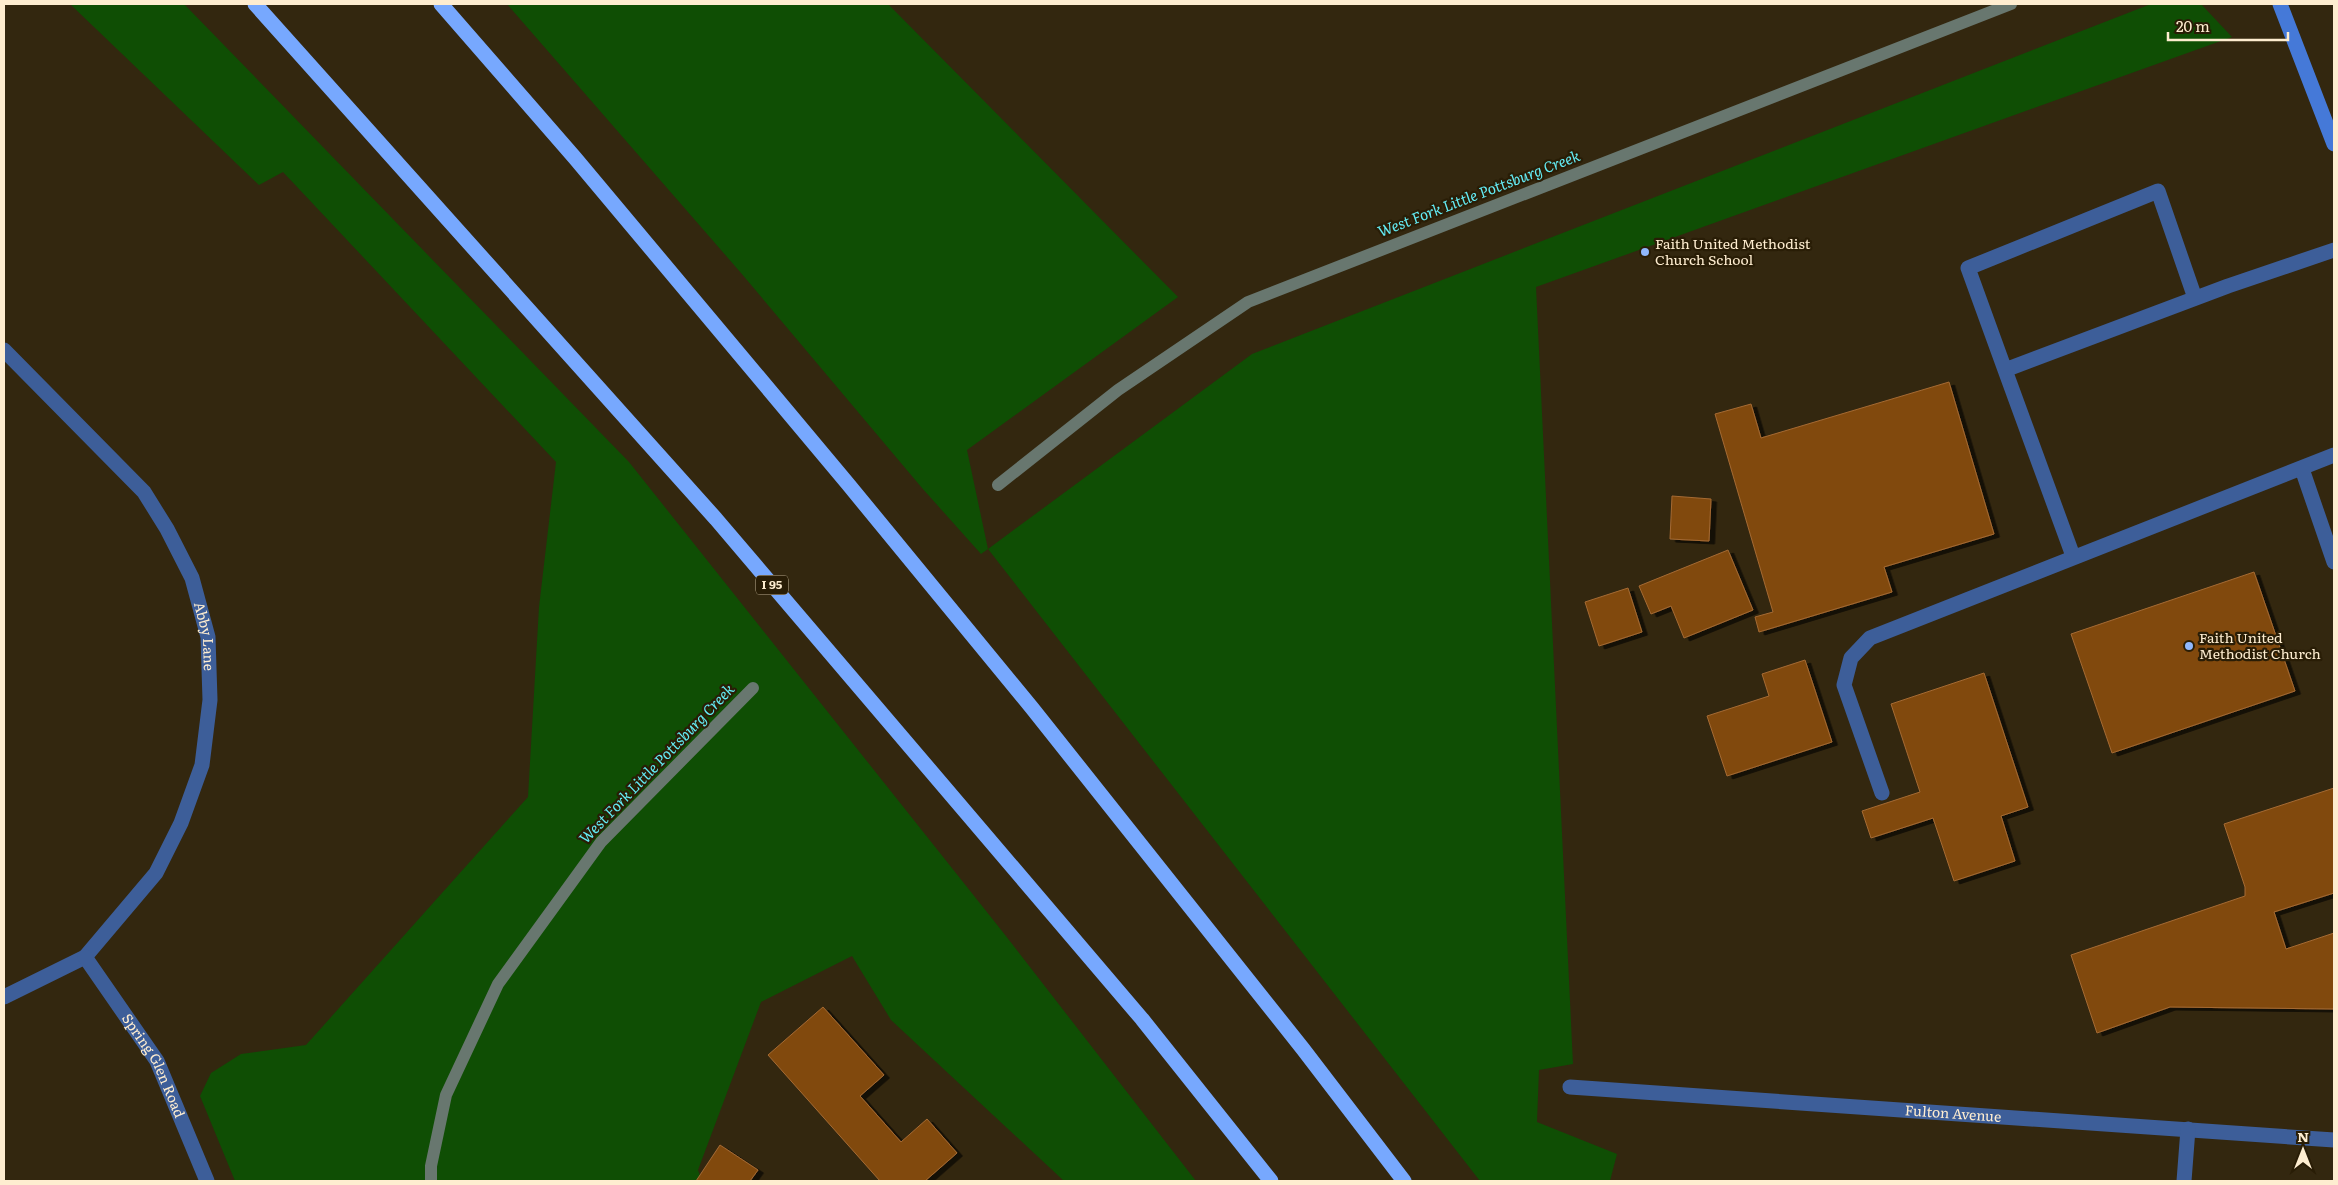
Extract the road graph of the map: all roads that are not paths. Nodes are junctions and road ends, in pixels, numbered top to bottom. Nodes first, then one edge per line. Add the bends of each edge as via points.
1 (255, 4) edge
2 (442, 4) edge
3 (2280, 4) edge
4 (2334, 144) edge
5 (2334, 250) edge
6 (2195, 298) junction
7 (4, 350) edge
8 (2005, 370) junction
9 (2334, 455) edge
10 (2302, 469) junction
11 (2073, 556) junction
12 (2334, 562) edge
13 (1882, 793) dead end
14 (85, 958) junction
15 (4, 998) edge
16 (1570, 1087) dead end
17 (2188, 1129) junction
18 (2334, 1140) edge
19 (207, 1181) edge
20 (1271, 1181) edge
21 (1404, 1181) edge
22 (2184, 1181) edge

1 - 20 highway, I 95 via 722,527 1142,1019
2 - 21 highway via 581,165 1032,708
3 - 4 main road
5 - 6 street
6 - 8 street
6 - 8 street via 2158,191 1968,268
7 - 14 street, Abby Lane via 144,492 192,578 208,637 210,700 202,765 181,823 156,873
8 - 11 street
9 - 10 street
10 - 11 street
10 - 12 street
11 - 13 street via 1870,638 1851,658 1844,685
14 - 15 street
14 - 19 street, Spring Glen Road via 156,1061
16 - 17 street, Fulton Avenue
17 - 18 street, Fulton Avenue
17 - 22 street

